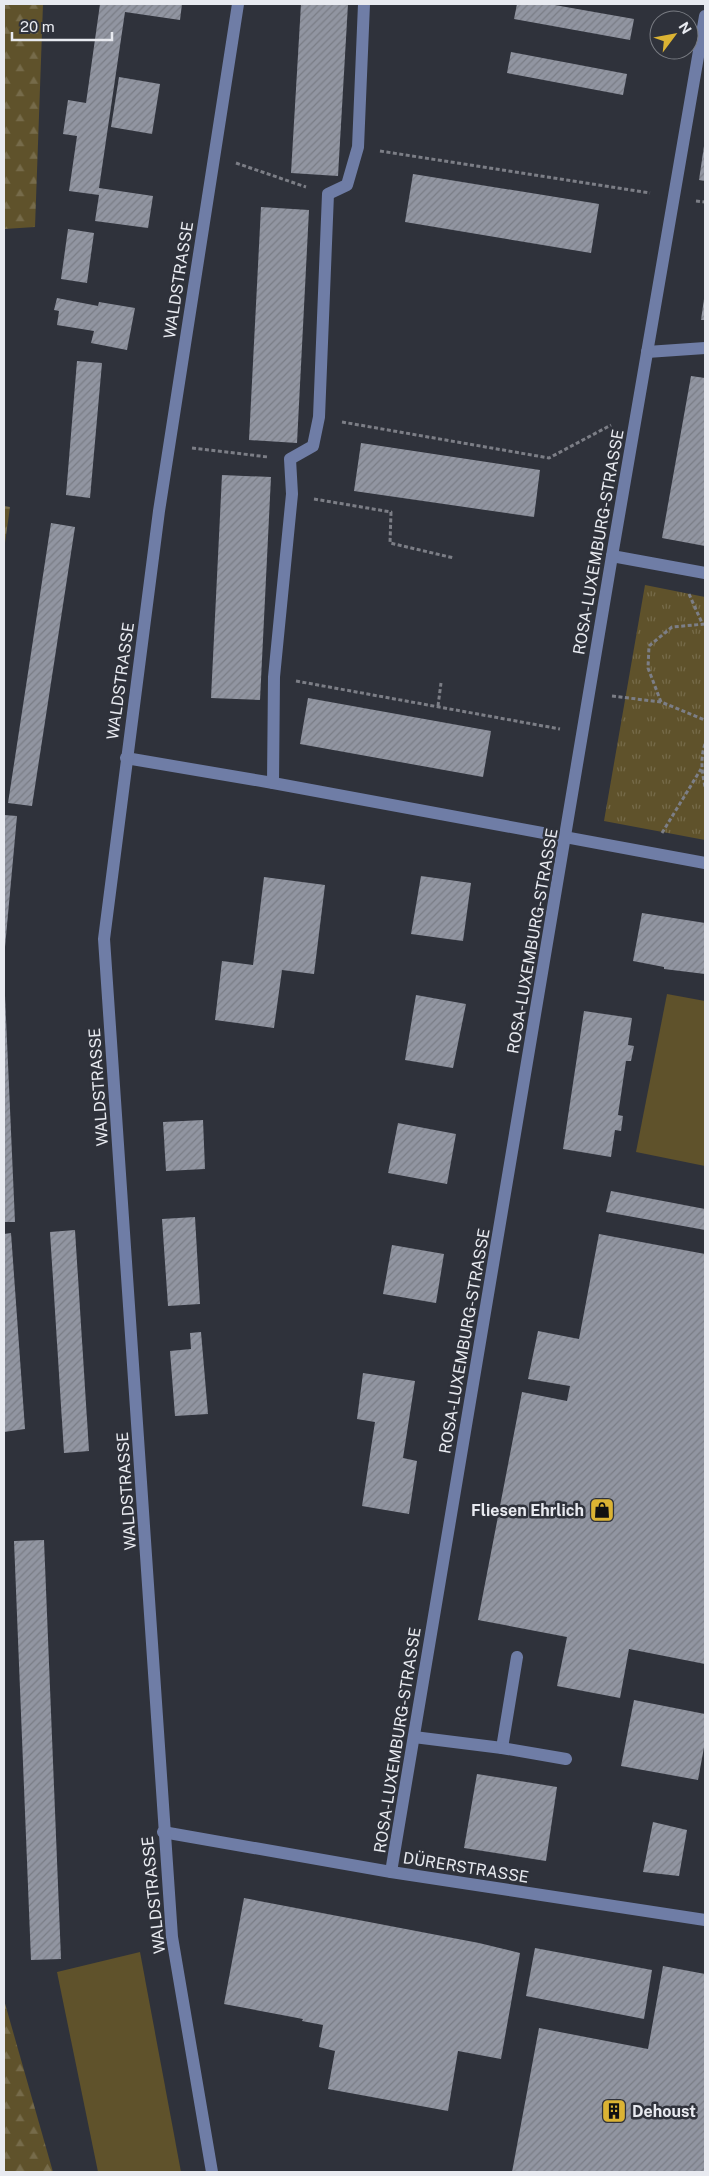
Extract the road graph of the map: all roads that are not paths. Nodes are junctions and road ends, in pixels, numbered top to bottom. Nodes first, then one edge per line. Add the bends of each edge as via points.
1 (238, 4) edge
2 (364, 4) edge
3 (705, 16) edge
4 (705, 348) edge
5 (647, 352) junction
6 (612, 556) junction
7 (705, 573) edge
8 (126, 758) junction
9 (272, 783) junction
10 (566, 837) junction
11 (705, 863) edge
12 (517, 1657) dead end
13 (414, 1737) junction
14 (502, 1748) junction
15 (566, 1759) dead end
16 (163, 1832) junction
17 (391, 1872) junction
18 (705, 1920) edge
19 (212, 2172) edge

1 - 8 street, WALDSTRASSE via 169,445
2 - 9 street via 358,147 347,185 328,194 319,418 313,446 290,459 292,494 274,677
3 - 5 street, ROSA-LUXEMBURG-STRASSE
4 - 5 street
5 - 6 street, ROSA-LUXEMBURG-STRASSE
6 - 7 street
6 - 10 street, ROSA-LUXEMBURG-STRASSE
8 - 9 street
8 - 16 street, WALDSTRASSE via 104,939
9 - 10 street
10 - 11 street
10 - 13 street, ROSA-LUXEMBURG-STRASSE
12 - 14 street
13 - 14 street
13 - 17 street, ROSA-LUXEMBURG-STRASSE
14 - 15 street
16 - 17 street, DÜRERSTRASSE
16 - 19 street, WALDSTRASSE via 172,1937
17 - 18 street, DÜRERSTRASSE

